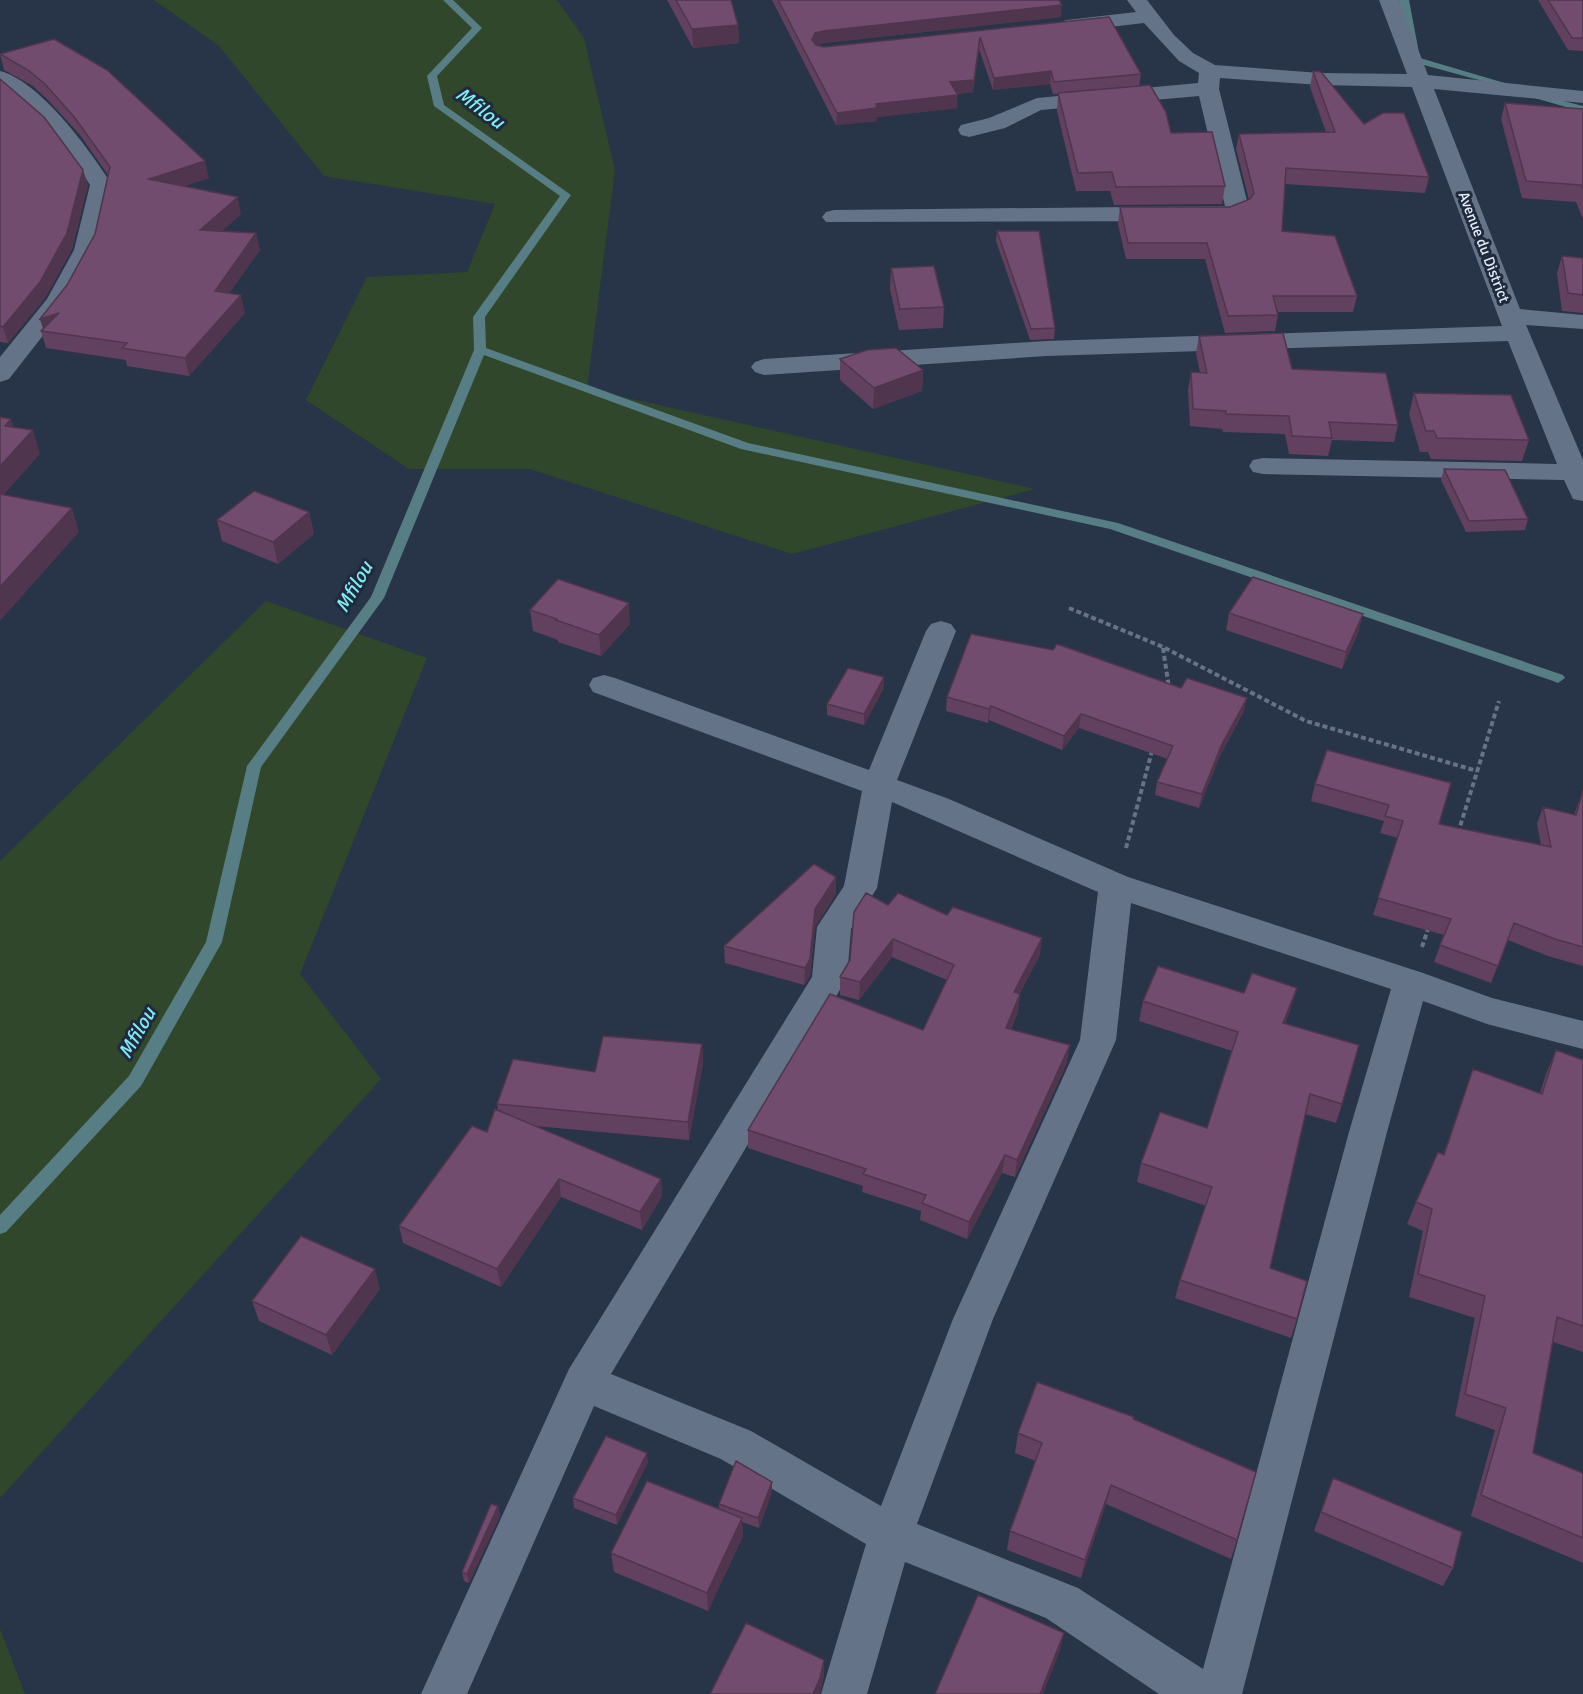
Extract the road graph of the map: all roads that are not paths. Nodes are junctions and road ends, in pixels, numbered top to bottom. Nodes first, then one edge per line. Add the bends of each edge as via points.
1 (1389, 0) edge
2 (1143, 8) edge
3 (1051, 28) edge
4 (0, 77) edge
5 (1209, 80) junction
6 (1421, 81) junction
7 (1583, 97) edge
8 (31, 98) junction
9 (0, 106) edge
10 (969, 130) dead end
11 (834, 217) dead end
12 (1583, 322) edge
13 (1514, 325) junction
14 (764, 367) dead end
15 (0, 374) edge
16 (1263, 466) dead end
17 (1578, 483) edge
18 (941, 631) dead end
19 (604, 685) dead end
20 (879, 786) junction
21 (1116, 886) junction
22 (1411, 982) junction
23 (1583, 1035) edge
24 (584, 1382) junction
25 (891, 1535) junction
26 (444, 1694) edge
27 (844, 1694) edge
28 (1200, 1694) edge
29 (1219, 1694) edge

1 - 6 street, Avenue du District
2 - 3 street
2 - 5 street via 1167,39
4 - 8 street
5 - 6 street
5 - 10 street via 1037,104 997,123
5 - 11 street via 1237,209 1227,214
6 - 7 street
6 - 13 street, Avenue du District
8 - 9 street
8 - 15 street via 84,155 101,185 86,250 58,301
12 - 13 street
13 - 14 street via 876,357
13 - 17 street, Avenue du District
16 - 17 street
18 - 20 street
19 - 20 street
20 - 21 street via 938,807
20 - 24 street via 860,888 834,927 829,978
21 - 22 street
21 - 25 street via 1098,1040 974,1319
22 - 23 street via 1487,1010
22 - 29 street
24 - 25 street via 736,1445
24 - 26 street
25 - 27 street
25 - 28 street via 1062,1603

